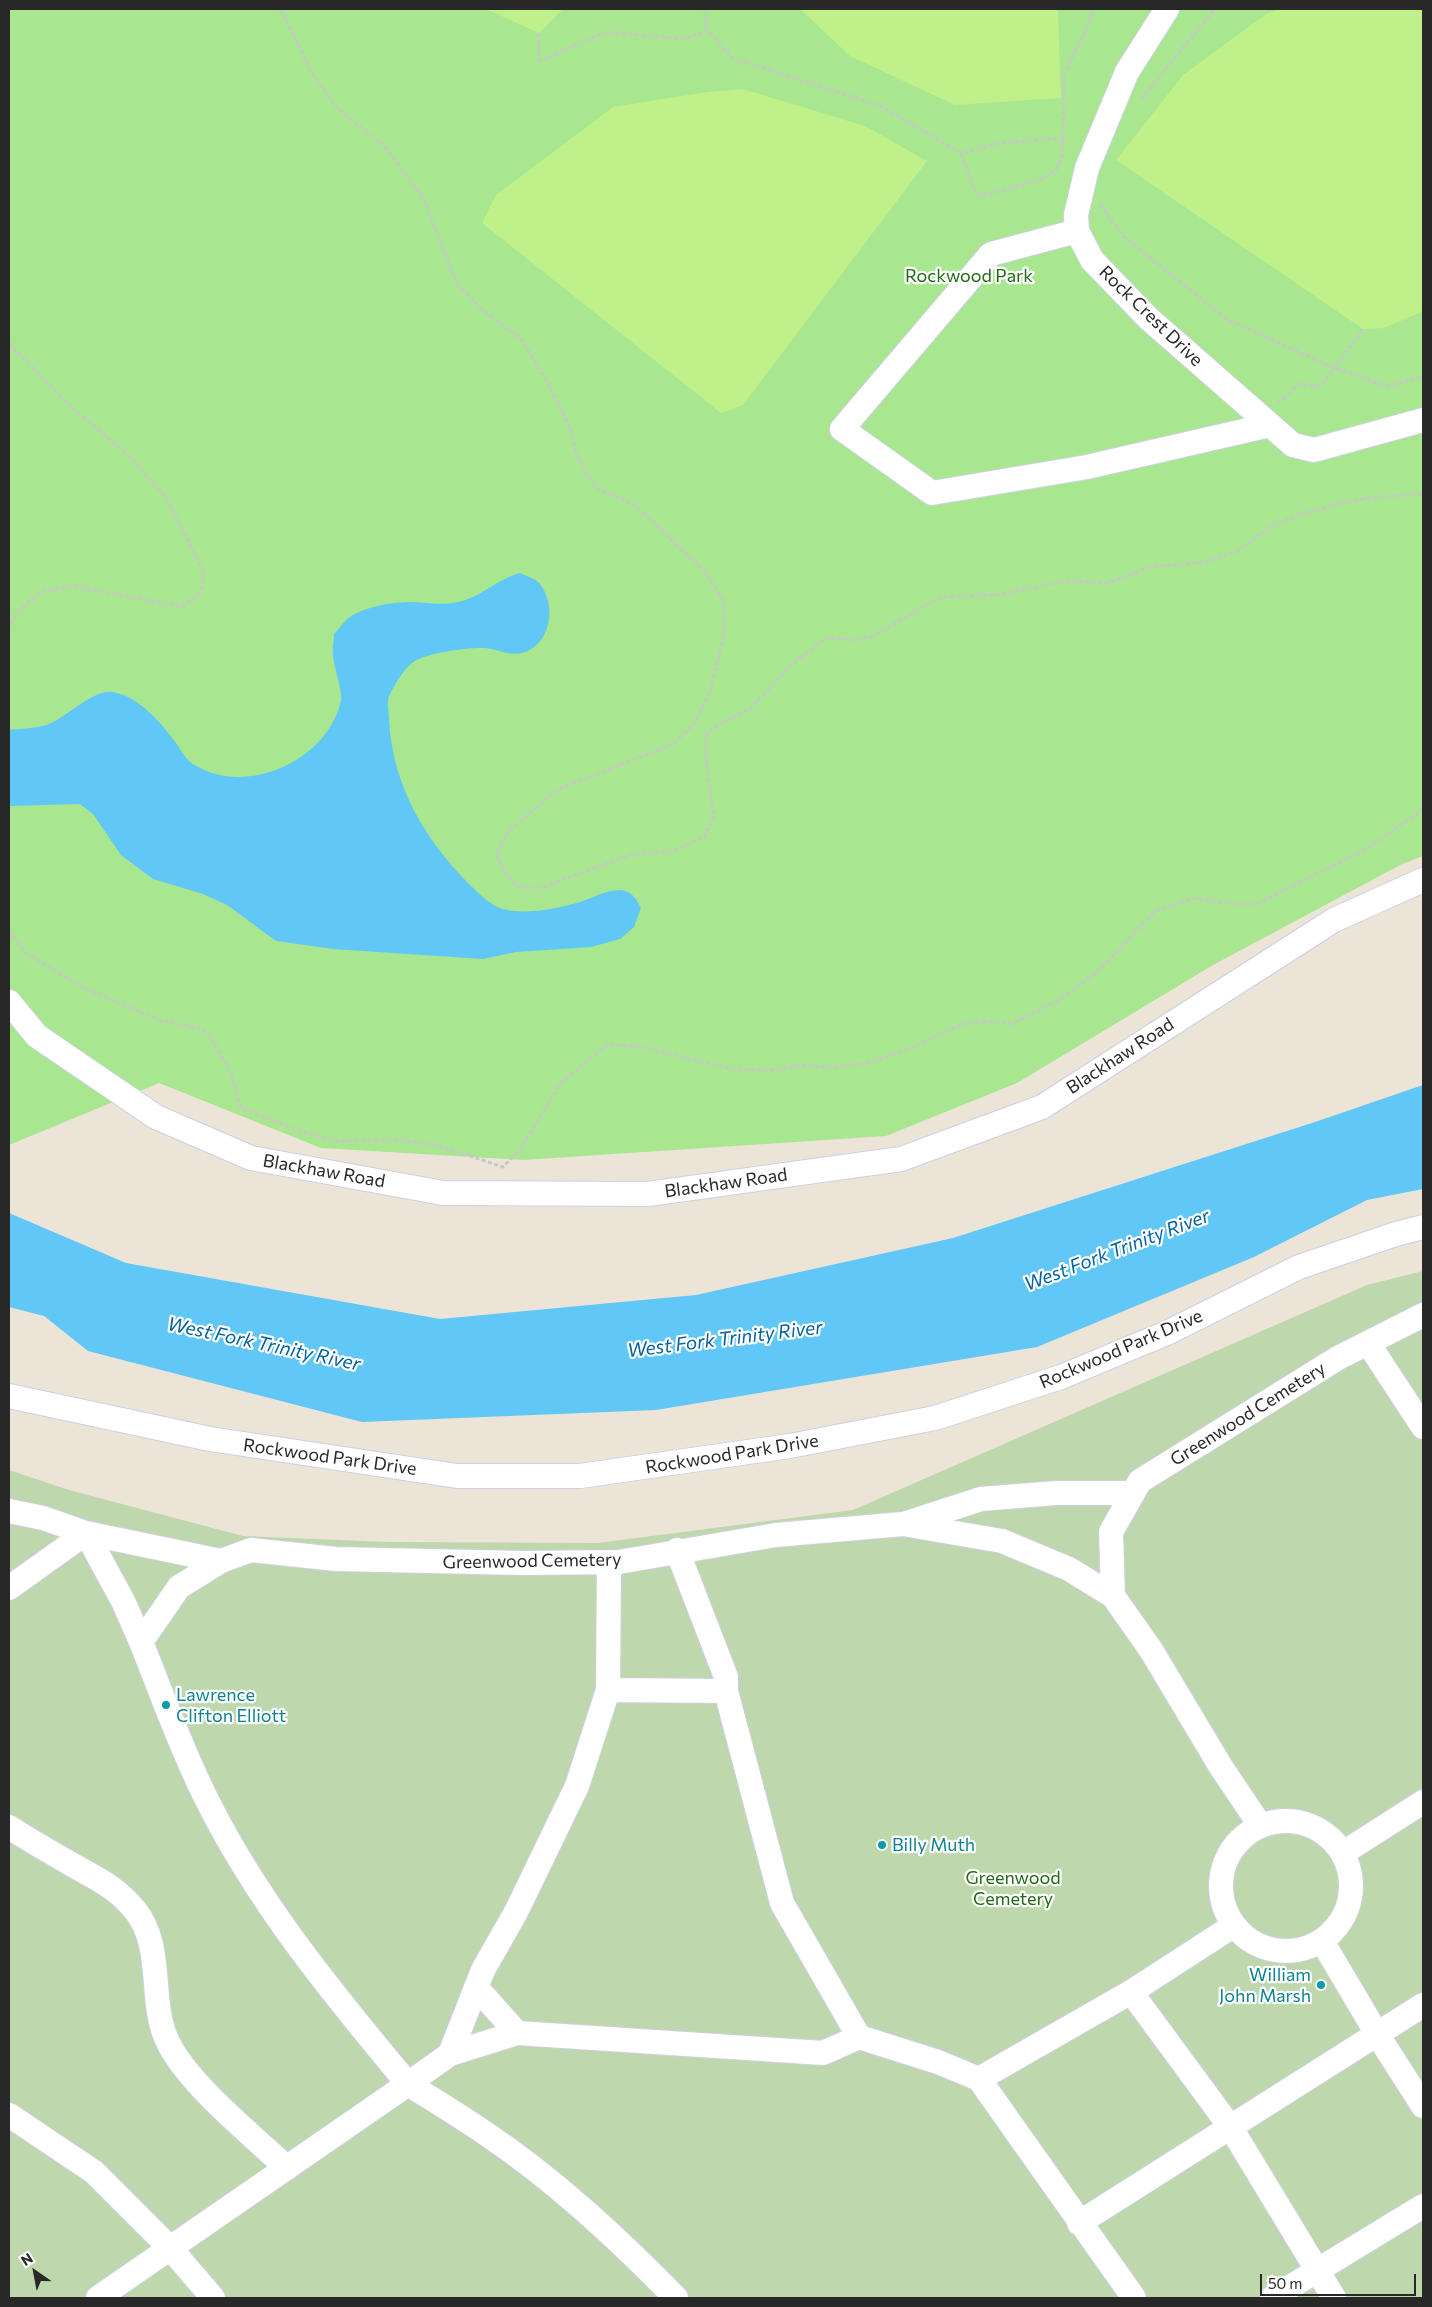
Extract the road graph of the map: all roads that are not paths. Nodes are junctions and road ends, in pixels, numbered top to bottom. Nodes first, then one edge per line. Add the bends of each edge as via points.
1 (1166, 9) edge
2 (1077, 231) junction
3 (1262, 418) junction
4 (1423, 420) edge
5 (1423, 880) edge
6 (9, 1002) edge
7 (1423, 1227) edge
8 (1423, 1315) edge
9 (1368, 1344) junction
10 (9, 1396) edge
11 (1423, 1428) edge
12 (1134, 1493) junction
13 (9, 1510) edge
14 (902, 1524) junction
15 (86, 1533) junction
16 (677, 1550) junction
17 (221, 1561) junction
18 (609, 1562) junction
19 (9, 1588) edge
20 (1113, 1596) junction
21 (141, 1642) junction
22 (608, 1690) junction
23 (726, 1691) junction
24 (1423, 1802) edge
25 (1260, 1825) junction
26 (9, 1826) edge
27 (1343, 1854) junction
28 (1233, 1926) junction
29 (1322, 1941) junction
30 (476, 1987) junction
31 (1131, 1992) junction
32 (1423, 2005) edge
33 (517, 2033) junction
34 (1377, 2034) junction
35 (858, 2037) junction
36 (450, 2054) junction
37 (979, 2079) junction
38 (408, 2084) junction
39 (1423, 2106) edge
40 (9, 2115) edge
41 (1231, 2128) junction
42 (287, 2168) junction
43 (1423, 2206) edge
44 (1080, 2222) junction
45 (170, 2250) junction
46 (1317, 2270) junction
47 (98, 2298) edge
48 (213, 2298) edge
49 (676, 2298) edge
50 (1134, 2298) edge
51 (1272, 2298) edge
52 (1334, 2298) edge

1 - 2 street, Rock Crest Drive via 1127,72 1086,168 1076,214
2 - 3 street, Rock Crest Drive via 1092,260 1148,318
2 - 3 street via 991,254 842,429 932,493 1087,467
3 - 4 street, Rock Crest Drive via 1293,445 1314,450
5 - 6 street, Blackhaw Road via 1334,920 1042,1107 901,1158 648,1194 443,1193 251,1158 156,1117 37,1036
7 - 10 street, Rockwood Park Drive via 1298,1267 1133,1347 1060,1377 935,1418 790,1446 580,1476 457,1476 210,1439
8 - 9 street, Greenwood Cemetery
9 - 11 street
9 - 12 street, Greenwood Cemetery via 1338,1358 1207,1438 1140,1481
12 - 14 street, Greenwood Cemetery via 1056,1493 982,1499
12 - 20 street, Greenwood Cemetery via 1111,1532
13 - 15 street
14 - 16 street, Greenwood Cemetery via 776,1535
14 - 20 street, Greenwood Cemetery via 1002,1541 1070,1569
15 - 17 street
15 - 19 street
15 - 21 street
16 - 18 street, Greenwood Cemetery
16 - 23 street via 726,1677
17 - 18 street, Greenwood Cemetery via 252,1550 336,1559
17 - 21 street, Greenwood Cemetery via 179,1587
18 - 22 street
20 - 25 street, Greenwood Cemetery via 1151,1650 1221,1768
21 - 38 street via 205,1797 238,1856 313,1967
22 - 23 street
22 - 30 street via 577,1786
23 - 35 street via 782,1902
24 - 27 street
25 - 27 street via 1287,1820 1308,1824 1326,1833
25 - 28 street via 1236,1843 1222,1871 1222,1904
26 - 42 street via 109,1884 136,1911 152,1943 156,1998 170,2045 187,2073
27 - 29 street via 1351,1873 1350,1901 1341,1922
28 - 29 street via 1263,1948 1285,1952
28 - 31 street
29 - 34 street
30 - 33 street
30 - 36 street
31 - 37 street
31 - 41 street
32 - 34 street
33 - 35 street via 823,2053
33 - 36 street
34 - 39 street
34 - 41 street
35 - 37 street via 938,2062
36 - 38 street
37 - 44 street
38 - 42 street
38 - 49 street via 487,2134 558,2189 626,2247
40 - 45 street via 94,2172
41 - 44 street
41 - 46 street
42 - 45 street
43 - 46 street
44 - 50 street
45 - 47 street
45 - 48 street
46 - 51 street
46 - 52 street

